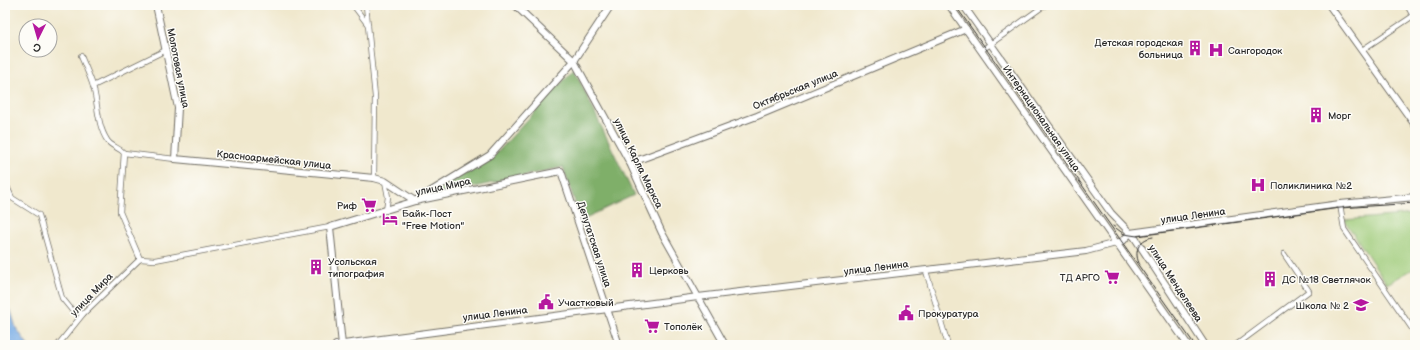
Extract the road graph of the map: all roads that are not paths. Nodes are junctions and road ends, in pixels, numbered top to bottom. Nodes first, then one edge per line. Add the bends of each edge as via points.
1 (156, 5) edge
2 (353, 5) edge
3 (366, 5) edge
4 (515, 5) edge
5 (611, 5) edge
6 (949, 5) edge
7 (963, 5) edge
8 (1045, 5) edge
9 (1329, 5) edge
10 (1407, 5) edge
11 (368, 25) junction
12 (966, 29) junction
13 (990, 44) junction
14 (166, 50) junction
15 (982, 50) junction
16 (1362, 50) junction
17 (81, 56) dead end
18 (574, 60) junction
19 (93, 86) junction
20 (1415, 125) edge
21 (124, 153) junction
22 (175, 159) junction
23 (630, 163) junction
24 (561, 171) joint
25 (374, 178) junction
26 (384, 181) junction
27 (5, 182) edge
28 (1415, 197) edge
29 (415, 201) junction
30 (1340, 204) junction
31 (386, 211) junction
32 (330, 227) junction
33 (1130, 234) junction
34 (1116, 243) junction
35 (1284, 254) dead end
36 (140, 258) junction
37 (926, 271) junction
38 (698, 297) junction
39 (606, 309) junction
40 (83, 314) junction
41 (1415, 333) edge
42 (58, 345) edge
43 (340, 345) edge
44 (619, 345) edge
45 (725, 345) edge
46 (948, 345) edge
47 (1188, 345) edge
48 (1204, 345) edge
49 (1236, 345) edge

1 - 14 street, Молотовая улица
2 - 11 street
3 - 11 street
4 - 18 street, улица Карла Маркса
5 - 18 street
6 - 12 street, Интернациональная улица
7 - 13 street, Интернациональная улица
8 - 13 street
9 - 16 street
10 - 16 street via 1413,16
11 - 25 street via 375,97
12 - 15 street, Интернациональная улица
12 - 23 street, Октябрьская улица via 757,116
13 - 15 street
13 - 33 street, Интернациональная улица via 1111,213
14 - 19 street
14 - 22 street, Молотовая улица via 178,108
15 - 34 street, Интернациональная улица
16 - 20 street
17 - 19 street
18 - 23 street, улица Карла Маркса
18 - 29 street via 490,155
19 - 21 street via 106,140
21 - 22 street, Красноармейская улица
21 - 36 street via 120,212
22 - 25 street, Красноармейская улица
23 - 38 street, улица Карла Маркса via 662,233
24 - 29 street, улица Мира
24 - 39 street, Депутатская улица
25 - 26 street, Красноармейская улица
26 - 29 street, Красноармейская улица
26 - 31 street via 388,197
27 - 40 street via 12,198 39,215 62,298 71,309
28 - 30 street, улица Ленина
29 - 31 street, улица Мира
30 - 33 street, улица Ленина
30 - 41 street via 1344,229
31 - 32 street, улица Мира
32 - 36 street via 155,260
32 - 43 street
33 - 34 street, улица Ленина
33 - 48 street, улица Менделеева
34 - 37 street, улица Ленина via 1086,251
34 - 47 street
35 - 49 street via 1309,291
36 - 40 street, улица Мира
37 - 38 street, улица Ленина
37 - 46 street
38 - 39 street, улица Ленина
38 - 45 street, улица Карла Маркса
39 - 43 street, улица Ленина
39 - 44 street, Депутатская улица
40 - 42 street, улица Мира

